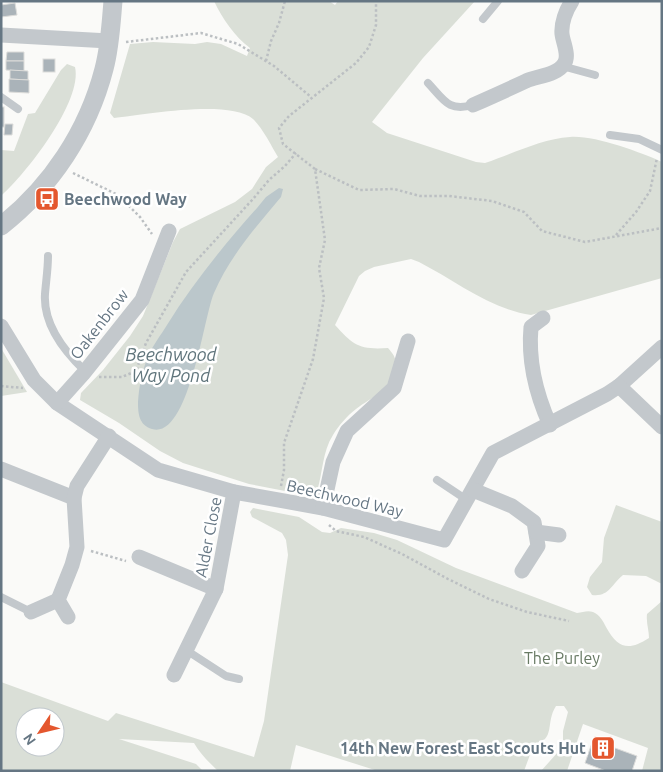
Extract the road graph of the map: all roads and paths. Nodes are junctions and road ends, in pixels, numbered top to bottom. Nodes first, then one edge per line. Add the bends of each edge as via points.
1 (113, 1) edge
2 (285, 1) edge
3 (376, 1) edge
4 (498, 1) edge
5 (567, 3) edge
6 (483, 19) dead end
7 (1, 35) edge
8 (109, 41) junction
9 (266, 61) junction
10 (562, 66) junction
11 (596, 75) dead end
12 (428, 83) dead end
13 (1, 97) edge
14 (312, 97) junction
15 (474, 105) joint
16 (18, 109) dead end
17 (610, 135) dead end
18 (661, 150) edge
19 (296, 153) junction
20 (60, 165) junction
21 (314, 169) junction
22 (1, 226) edge
23 (662, 228) edge
24 (169, 231) dead end
25 (614, 236) junction
26 (161, 250) junction
27 (48, 256) dead end
28 (543, 318) dead end
29 (1, 326) edge
30 (408, 342) dead end
31 (662, 347) edge
32 (84, 372) junction
33 (620, 386) junction
34 (57, 403) junction
35 (550, 425) junction
36 (662, 427) edge
37 (108, 436) junction
38 (1, 469) edge
39 (438, 480) dead end
40 (234, 492) junction
41 (470, 495) junction
42 (74, 498) junction
43 (278, 500) junction
44 (323, 508) junction
45 (328, 525) dead end
46 (536, 532) junction
47 (559, 535) dead end
48 (76, 547) junction
49 (140, 557) joint
50 (522, 571) dead end
51 (216, 589) junction
52 (1, 597) edge
53 (58, 600) junction
54 (31, 612) joint
55 (68, 617) dead end
56 (569, 621) dead end
57 (186, 650) junction
58 (174, 675) dead end
59 (239, 679) dead end

1 - 8 street
2 - 9 path
3 - 14 path via 376,25 369,47 356,63
4 - 6 lane
5 - 10 street via 562,26 566,55
7 - 8 street
8 - 9 path via 201,33 238,44
8 - 20 street via 104,69 84,124
9 - 14 path
10 - 11 lane
10 - 15 street
12 - 15 lane via 454,108
13 - 16 lane
14 - 19 path via 279,128 283,144
17 - 18 lane via 639,139
18 - 25 path via 650,191
19 - 21 path
19 - 32 path via 186,272 146,343 136,371 122,377 105,378
20 - 22 street via 41,190
20 - 26 path via 118,196 140,217
21 - 25 path via 359,190 394,189 420,196 492,201 524,212 542,231 585,242
21 - 43 path via 326,240 319,268 324,298 313,359 284,443 284,470
23 - 25 path
24 - 26 street, Oakenbrow
26 - 32 street, Oakenbrow via 142,300
27 - 32 lane via 46,309 56,334
28 - 35 street via 531,327 530,343 535,378
29 - 34 street, Beechwood Way via 34,380
30 - 44 street via 394,388 347,431 333,462
31 - 33 street, Beechwood Way
32 - 34 street, Oakenbrow
33 - 35 street, Beechwood Way
33 - 36 street
34 - 37 street, Beechwood Way
35 - 41 street, Beechwood Way via 493,453
37 - 40 street, Beechwood Way via 158,470
37 - 42 street via 77,486
38 - 42 street
39 - 41 lane
40 - 43 street, Beechwood Way
40 - 51 street, Alder Close
41 - 44 street, Beechwood Way via 444,540
41 - 46 street via 512,506 534,522
42 - 48 street
43 - 44 street, Beechwood Way
45 - 56 path via 336,531 364,537 402,554 489,599
46 - 47 street
46 - 50 street via 538,546
48 - 49 path via 127,561
48 - 53 street
49 - 51 street, Alder Close
51 - 57 street, Alder Close
52 - 54 lane
53 - 54 street
53 - 55 street
57 - 58 street, Alder Close
57 - 59 lane via 226,676

